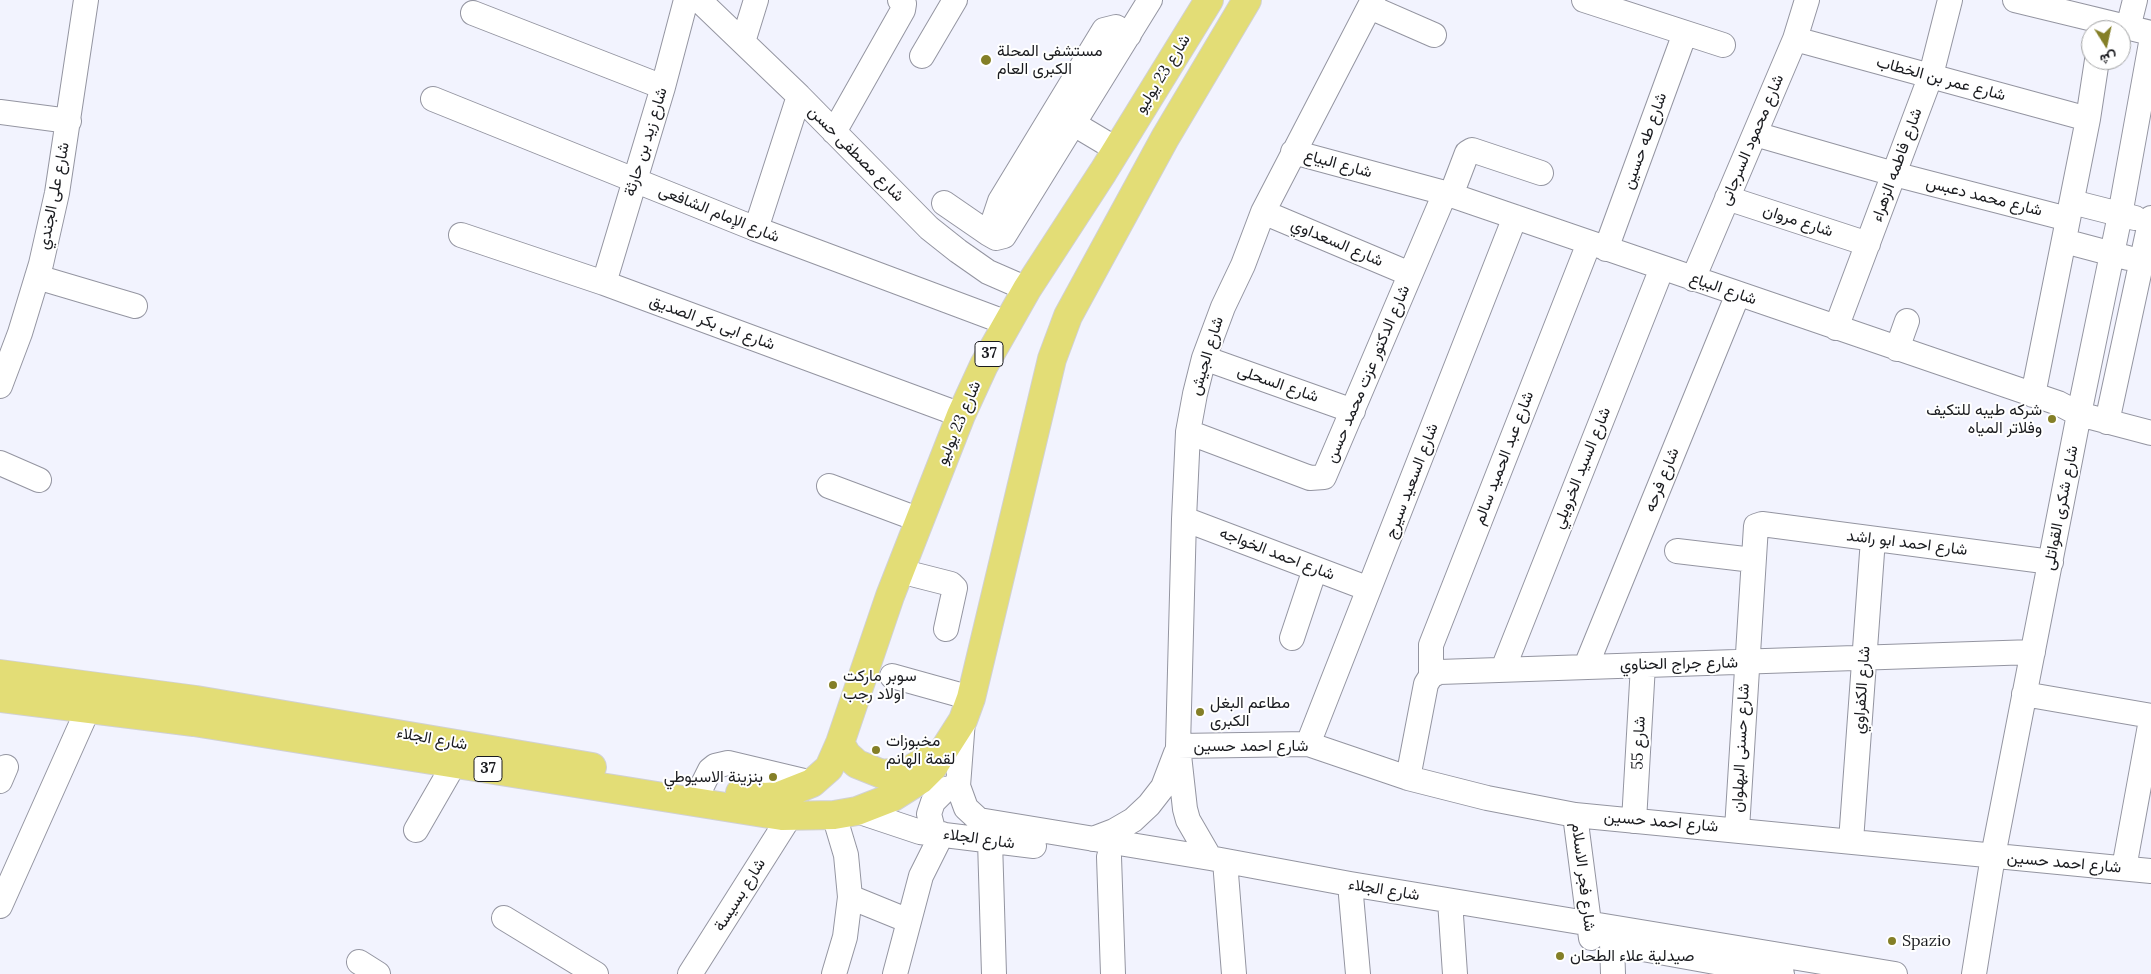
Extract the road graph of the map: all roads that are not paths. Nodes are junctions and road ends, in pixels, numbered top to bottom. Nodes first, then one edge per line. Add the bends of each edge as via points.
1 (86, 0) edge
2 (686, 0) edge
3 (699, 0) edge
4 (756, 0) edge
5 (900, 0) edge
6 (955, 0) edge
7 (1150, 0) edge
8 (1209, 0) edge
9 (1247, 0) edge
10 (1584, 0) edge
11 (1807, 0) edge
12 (1950, 0) edge
13 (2015, 0) edge
14 (2135, 0) edge
15 (1371, 4) edge
16 (473, 13) dead end
17 (2081, 20) edge
18 (2130, 20) edge
19 (2131, 29) edge
20 (1685, 33) junction
21 (2151, 33) edge
22 (1129, 35) junction
23 (1434, 35) dead end
24 (1795, 39) junction
25 (743, 42) junction
26 (2151, 43) edge
27 (1723, 45) dead end
28 (922, 56) dead end
29 (2095, 70) edge
30 (1077, 74) junction
31 (1931, 75) junction
32 (1098, 86) junction
33 (663, 87) junction
34 (799, 96) junction
35 (433, 99) dead end
36 (0, 112) edge
37 (2088, 119) junction
38 (69, 121) junction
39 (1132, 122) junction
40 (1046, 125) junction
41 (1070, 131) junction
42 (834, 132) junction
43 (1754, 134) junction
44 (1165, 138) junction
45 (1293, 152) junction
46 (1109, 160) junction
47 (1541, 173) dead end
48 (1894, 174) junction
49 (634, 180) junction
50 (1136, 193) junction
51 (1448, 194) junction
52 (1727, 198) junction
53 (944, 202) dead end
54 (1264, 212) junction
55 (2120, 215) junction
56 (1515, 217) junction
57 (2068, 221) junction
58 (756, 229) junction
59 (461, 234) dead end
60 (989, 234) junction
61 (2148, 237) edge
62 (1868, 244) junction
63 (1597, 246) junction
64 (2112, 254) junction
65 (1662, 268) junction
66 (1410, 274) junction
67 (36, 278) junction
68 (1693, 279) junction
69 (604, 283) junction
70 (1027, 289) junction
71 (1738, 294) junction
72 (135, 306) dead end
73 (1907, 321) dead end
74 (1007, 323) junction
75 (1836, 328) junction
76 (9, 337) edge
77 (1897, 349) junction
78 (1204, 358) junction
79 (0, 386) edge
80 (2034, 395) junction
81 (1353, 411) junction
82 (2078, 414) junction
83 (961, 415) junction
84 (2107, 422) junction
85 (1188, 432) junction
86 (2151, 433) edge
87 (0, 463) edge
88 (39, 480) dead end
89 (829, 486) dead end
90 (1184, 519) junction
91 (920, 520) junction
92 (1762, 524) joint
93 (1873, 539) junction
94 (1677, 551) dead end
95 (1752, 560) junction
96 (2051, 562) junction
97 (1315, 569) junction
98 (900, 571) junction
99 (1369, 589) junction
100 (946, 629) dead end
101 (1292, 638) dead end
102 (2033, 652) junction
103 (1864, 659) junction
104 (1746, 662) junction
105 (1643, 665) junction
106 (1586, 666) junction
107 (1502, 669) junction
108 (0, 674) edge
109 (892, 676) dead end
110 (1432, 676) junction
111 (2024, 694) junction
112 (0, 698) edge
113 (88, 709) junction
114 (2151, 716) edge
115 (961, 720) junction
116 (2151, 720) edge
117 (840, 743) junction
118 (1308, 744) junction
119 (1178, 746) junction
120 (427, 749) junction
121 (454, 764) junction
122 (1408, 778) junction
123 (958, 786) junction
124 (846, 813) junction
125 (1576, 815) junction
126 (790, 816) junction
127 (1634, 821) junction
128 (1737, 829) junction
129 (416, 830) dead end
130 (938, 833) junction
131 (1092, 839) junction
132 (990, 841) junction
133 (1851, 841) junction
134 (1993, 856) junction
135 (1109, 857) junction
136 (1220, 865) junction
137 (2124, 868) junction
138 (2151, 871) edge
139 (1350, 892) junction
140 (850, 897) junction
141 (0, 906) edge
142 (1450, 908) junction
143 (504, 918) dead end
144 (909, 921) junction
145 (1598, 935) junction
146 (596, 974) edge
147 (690, 974) edge
148 (834, 974) edge
149 (895, 974) edge
150 (994, 974) edge
151 (1114, 974) edge
152 (1234, 974) edge
153 (1358, 974) edge
154 (1455, 974) edge
155 (1613, 974) edge
156 (1782, 974) edge
157 (1895, 974) edge
158 (1974, 974) edge

1 - 38 street, شارع على الجندي
2 - 33 street, شارع زيد بن حارثة
3 - 25 street, شارع مصطفى حسن
4 - 25 street
5 - 42 street via 904,4 903,10
6 - 28 street
7 - 22 street
8 - 39 main road, شارع 23 يوليو / 37
9 - 44 main road, شارع 23 يوليو / 37
10 - 20 street
11 - 24 street, شارع محمود السرجانى
12 - 31 street, شارع فاطمه الزهراء
13 - 17 street
14 - 18 street
15 - 23 street
15 - 45 street, شارع الجيش
16 - 33 street
19 - 21 street
20 - 27 street
20 - 63 street, شارع طه حسين
22 - 30 street via 1116,27 1104,30
22 - 32 street
24 - 31 street, شارع عمر بن الخطاب
24 - 43 street, شارع محمود السرجانى
25 - 34 street, شارع مصطفى حسن
26 - 55 street, شارع شكرى القواتلى
29 - 37 street
30 - 32 street
30 - 40 street
31 - 37 street, شارع عمر بن الخطاب
31 - 48 street, شارع فاطمه الزهراء
32 - 41 street
33 - 49 street, شارع زيد بن حارثة
34 - 42 street, شارع مصطفى حسن
34 - 58 street
35 - 49 street, شارع الإمام الشافعى
36 - 38 street
37 - 57 street
38 - 67 street, شارع على الجندي via 57,193
39 - 44 main road via 1144,139
39 - 46 main road, شارع 23 يوليو / 37
40 - 41 street
40 - 60 street via 1000,201
41 - 46 street
41 - 60 street via 1010,230 996,238
42 - 70 street, شارع مصطفى حسن via 950,246 988,272
43 - 48 street, شارع محمد دعبس
43 - 52 street, شارع محمود السرجانى
44 - 50 main road, شارع 23 يوليو / 37
45 - 51 street, شارع البياع
45 - 54 street, شارع الجيش
46 - 50 main road via 1134,186
46 - 70 main road, شارع 23 يوليو / 37
47 - 51 street, شارع الدكتور عزت محمد حسن via 1472,150 1467,153
48 - 57 street, شارع محمد دعبس
48 - 62 street, شارع فاطمه الزهراء
49 - 58 street, شارع الإمام الشافعى
49 - 69 street, شارع زيد بن حارثة
50 - 115 main road, شارع 23 يوليو / 37 via 1068,316 1057,344
51 - 56 street, شارع البياع
51 - 66 street, شارع الدكتور عزت محمد حسن
52 - 62 street, شارع مروان
52 - 68 street, شارع محمود السرجانى
53 - 60 street
54 - 66 street, شارع السعداوي
54 - 78 street, شارع الجيش via 1222,307
55 - 57 street
55 - 61 street
55 - 64 street, شارع شكرى القواتلى
56 - 63 street, شارع البياع
56 - 99 street, شارع السعيد سيرج
57 - 64 street
57 - 80 street
58 - 74 street, شارع الإمام الشافعى
59 - 69 street, شارع ابى بكر الصديق
61 - 64 street
61 - 84 street
62 - 75 street, شارع فاطمه الزهراء
63 - 65 street, شارع البياع
63 - 110 street, شارع عبد الحميد سالم via 1430,645
64 - 82 street, شارع شكرى القواتلى
65 - 68 street, شارع البياع
65 - 107 street, شارع السيد الخرويلي
66 - 81 street, شارع الدكتور عزت محمد حسن
67 - 72 street
67 - 76 street, شارع على الجندي
68 - 71 street, شارع البياع
69 - 83 street, شارع ابى بكر الصديق
70 - 74 main road, شارع 23 يوليو / 37
71 - 75 street, شارع البياع
71 - 106 street, شارع فرحه
73 - 77 street
74 - 83 main road, شارع 23 يوليو / 37
75 - 77 street, شارع البياع
76 - 79 street, شارع على الجندي
77 - 80 street, شارع البياع
78 - 81 street, شارع السحلى
78 - 85 street, شارع الجيش
80 - 82 street, شارع البياع
81 - 85 street, شارع الدكتور عزت محمد حسن via 1326,474 1316,479
82 - 84 street, شارع البياع
82 - 96 street, شارع شكرى القواتلى
83 - 91 main road, شارع 23 يوليو / 37
84 - 86 street, شارع البياع
85 - 90 street, شارع الجيش
87 - 88 street
89 - 91 street
90 - 97 street, شارع احمد الخواجه
90 - 119 street, شارع الجيش
91 - 98 main road, شارع 23 يوليو / 37
92 - 93 street, شارع احمد ابو راشد
92 - 95 street, شارع حسنى البهلوان via 1754,529
93 - 96 street, شارع احمد ابو راشد
93 - 103 street, شارع الكفراوي
94 - 95 street
95 - 104 street, شارع حسنى البهلوان
96 - 102 street, شارع شكرى القواتلى
97 - 99 street, شارع احمد الخواجه
97 - 101 street
98 - 100 street via 951,584 955,588
98 - 117 main road, شارع 23 يوليو / 37
99 - 118 street, شارع السعيد سيرج
102 - 103 street, شارع جراج الحناوي
102 - 111 street, شارع شكرى القواتلى
103 - 104 street, شارع جراج الحناوي
103 - 133 street, شارع الكفراوي
104 - 105 street, شارع جراج الحناوي
104 - 128 street, شارع حسنى البهلوان
105 - 106 street, شارع جراج الحناوي
105 - 127 street, شارع 55
106 - 107 street, شارع جراج الحناوي
107 - 110 street, شارع جراج الحناوي via 1448,670
108 - 120 main road, شارع الجلاء / 37 via 196,700
109 - 115 street
110 - 122 street via 1426,684
111 - 114 street
111 - 134 street, شارع شكرى القواتلى
112 - 113 main road, شارع الجلاء / 37
113 - 120 main road, شارع الجلاء / 37
113 - 141 street
115 - 117 main road via 920,765 895,774 882,774 857,764
115 - 123 street, شارع الجلاء
115 - 124 main road, شارع الجلاء / 37 via 932,767 920,780 893,797
116 - 137 street
117 - 120 main road, شارع الجلاء / 37 via 829,768 812,783 795,791 764,797
118 - 119 street, شارع احمد حسين
118 - 122 street, شارع احمد حسين
119 - 131 street, شارع الجيش via 1166,781 1150,805 1133,820
119 - 136 street, شارع الجيش via 1182,795 1188,820
120 - 121 main road, شارع الجلاء / 37
121 - 126 main road, شارع الجلاء / 37
121 - 129 street
122 - 125 street, شارع احمد حسين via 1487,798
123 - 130 street via 946,789 933,802 929,814
123 - 131 street, شارع الجلاء via 966,808 979,820
124 - 126 main road, شارع الجلاء / 37
124 - 130 street, شارع الجلاء
124 - 140 street
125 - 127 street, شارع احمد حسين
125 - 145 street, شارع فجر الاسلام
126 - 147 street, شارع بسيسة
127 - 128 street, شارع احمد حسين
128 - 133 street, شارع احمد حسين
130 - 132 street, شارع الجلاء
130 - 144 street via 920,876
131 - 136 street, شارع الجلاء
132 - 135 street, شارع الجلاء
132 - 150 street
133 - 134 street, شارع احمد حسين
134 - 137 street, شارع احمد حسين
134 - 158 street, شارع شكرى القواتلى
135 - 136 street, شارع الجلاء
135 - 151 street
136 - 139 street, شارع الجلاء
136 - 152 street
137 - 138 street, شارع احمد حسين
139 - 142 street, شارع الجلاء
139 - 153 street
140 - 144 street
140 - 148 street via 845,937
142 - 145 street, شارع الجلاء
142 - 154 street
143 - 146 street
144 - 149 street
145 - 155 street, شارع فجر الاسلام
145 - 156 street, شارع الجلاء
145 - 157 street, شارع الجلاء

